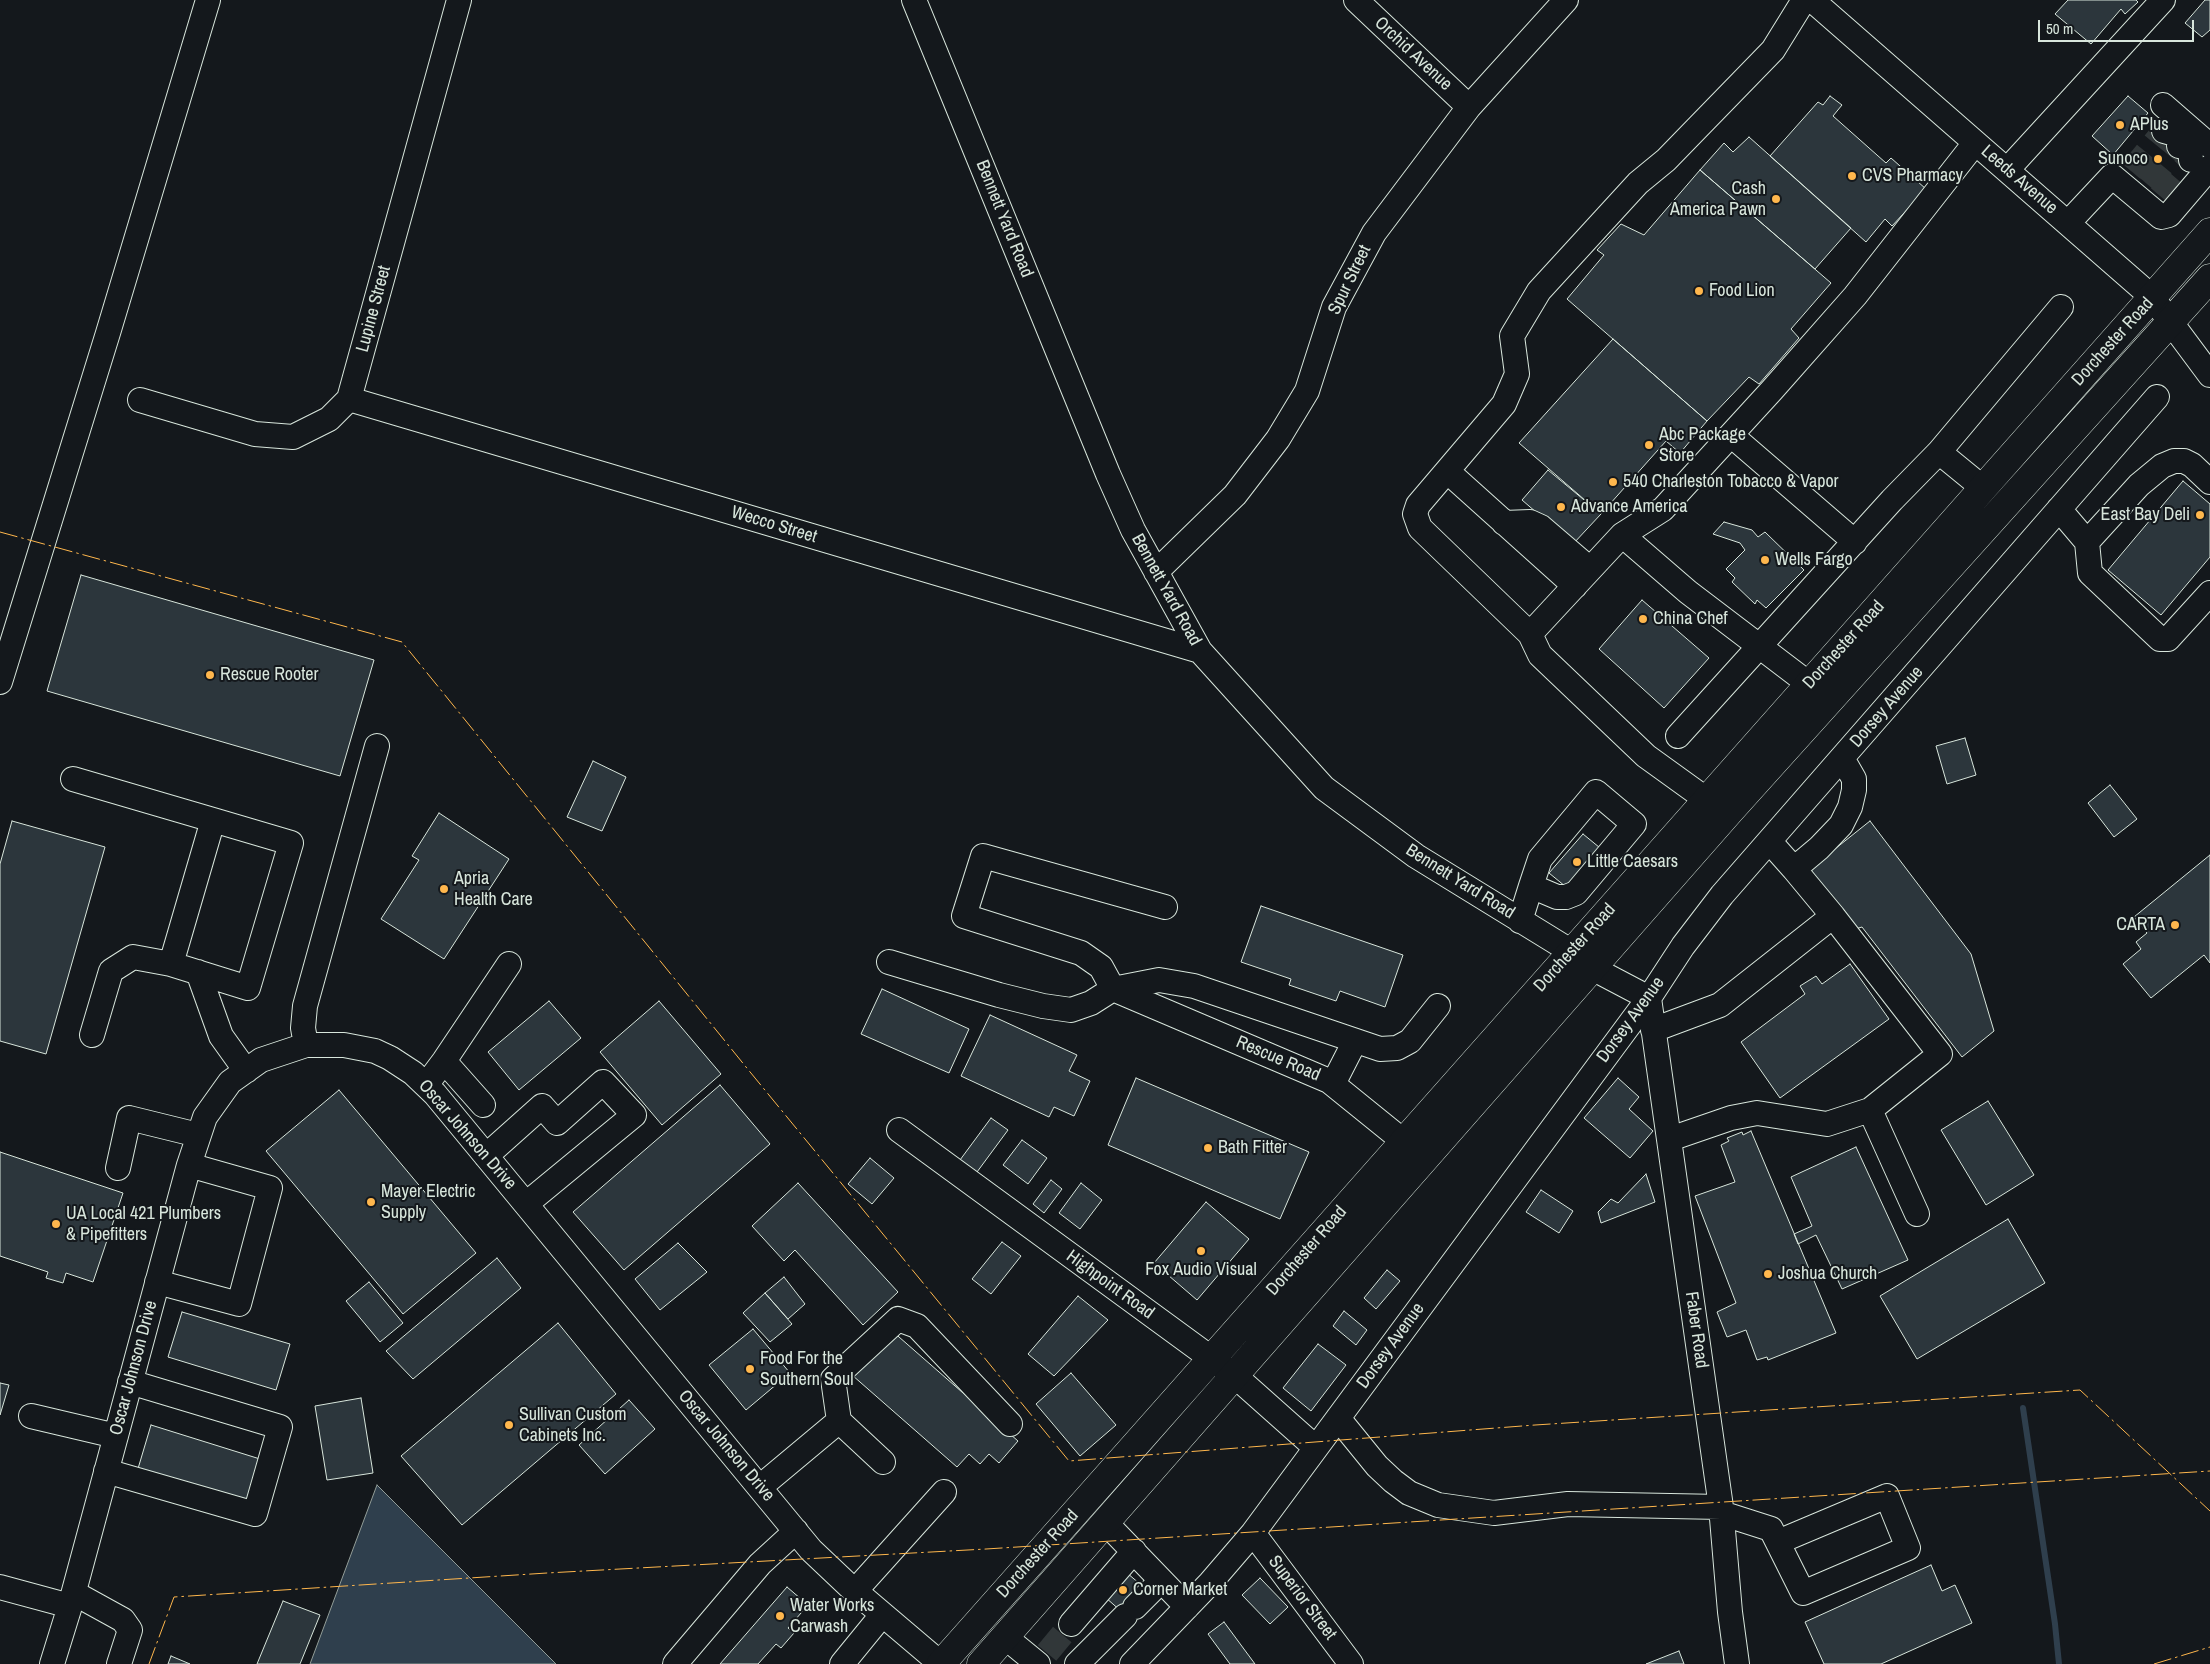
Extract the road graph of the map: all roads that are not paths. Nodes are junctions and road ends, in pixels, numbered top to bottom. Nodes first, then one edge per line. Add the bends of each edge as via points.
1 (208, 0) edge
2 (459, 0) edge
3 (914, 0) edge
4 (1356, 0) edge
5 (1566, 0) edge
6 (1804, 0) edge
7 (1812, 0) edge
8 (2163, 0) edge
9 (2163, 105) dead end
10 (1469, 107) junction
11 (1976, 143) junction
12 (2191, 146) edge
13 (2007, 170) junction
14 (2068, 223) junction
15 (2210, 232) edge
16 (2210, 278) edge
17 (2152, 297) junction
18 (2061, 307) dead end
19 (2171, 324) junction
20 (2210, 375) edge
21 (2157, 397) dead end
22 (349, 398) junction
23 (140, 400) dead end
24 (1731, 435) junction
25 (1939, 452) junction
26 (1447, 471) junction
27 (2210, 482) edge
28 (1983, 488) junction
29 (2059, 509) junction
30 (1622, 535) junction
31 (1854, 542) junction
32 (2086, 542) junction
33 (1156, 572) junction
34 (1583, 578) junction
35 (2210, 593) edge
36 (1530, 634) junction
37 (1760, 646) junction
38 (1200, 651) junction
39 (0, 682) edge
40 (1819, 693) junction
41 (1678, 736) dead end
42 (377, 746) dead end
43 (1842, 758) junction
44 (73, 779) dead end
45 (1706, 800) junction
46 (213, 820) junction
47 (1770, 842) junction
48 (1794, 870) junction
49 (1531, 886) junction
50 (1165, 907) dead end
51 (1833, 916) junction
52 (1520, 920) junction
53 (1582, 960) junction
54 (889, 962) dead end
55 (171, 964) junction
56 (509, 964) dead end
57 (198, 972) junction
58 (1113, 989) junction
59 (1649, 998) junction
60 (1239, 1001) junction
61 (1438, 1006) dead end
62 (1653, 1030) junction
63 (92, 1035) dead end
64 (1227, 1037) junction
65 (1355, 1040) junction
66 (306, 1045) junction
67 (444, 1061) junction
68 (246, 1071) junction
69 (1333, 1084) junction
70 (426, 1085) junction
71 (483, 1105) dead end
72 (1870, 1110) junction
73 (899, 1130) dead end
74 (198, 1135) junction
75 (1670, 1139) junction
76 (1404, 1141) junction
77 (486, 1156) junction
78 (1425, 1159) junction
79 (189, 1165) junction
80 (118, 1168) dead end
81 (526, 1204) junction
82 (1918, 1214) dead end
83 (157, 1282) junction
84 (1212, 1359) junction
85 (1234, 1375) junction
86 (130, 1382) junction
87 (31, 1416) dead end
88 (1338, 1418) junction
89 (840, 1421) junction
90 (1010, 1424) dead end
91 (116, 1436) junction
92 (1316, 1448) junction
93 (883, 1462) dead end
94 (106, 1471) junction
95 (760, 1487) junction
96 (944, 1492) dead end
97 (1721, 1510) junction
98 (1106, 1522) junction
99 (796, 1531) junction
100 (1253, 1533) junction
101 (1778, 1542) junction
102 (1134, 1551) junction
103 (1161, 1581) junction
104 (0, 1587) edge
105 (855, 1591) junction
106 (72, 1599) junction
107 (1186, 1607) junction
108 (882, 1614) junction
109 (1124, 1617) junction
110 (1005, 1636) junction
111 (1039, 1661) edge
112 (52, 1664) edge
113 (120, 1664) edge
114 (675, 1664) edge
115 (842, 1664) edge
116 (941, 1664) edge
117 (981, 1664) edge
118 (1077, 1664) edge
119 (1132, 1664) edge
120 (1351, 1664) edge
121 (1737, 1664) edge

1 - 39 street
2 - 22 street, Lupine Street
3 - 33 street, Bennett Yard Road via 1108,474
4 - 10 street, Orchid Avenue
5 - 10 street, Spur Street
6 - 26 street via 1773,50 1666,160 1638,183 1538,291 1512,336 1517,374 1504,404
7 - 11 street, Leeds Avenue
8 - 13 street
9 - 12 street
10 - 33 street, Spur Street via 1374,233 1334,307 1307,391 1278,439 1235,495
11 - 13 street, Leeds Avenue
11 - 24 street via 1855,296
12 - 14 street via 2169,215 2161,217 2143,188 2112,176
13 - 14 street, Leeds Avenue
14 - 17 street, Leeds Avenue
15 - 17 main road, Dorchester Road
16 - 19 main road, Dorchester Road
17 - 19 street, Leeds Avenue
17 - 28 main road, Dorchester Road
18 - 25 street
19 - 20 street, Leeds Avenue
19 - 40 main road, Dorchester Road
21 - 29 street, Dorsey Avenue
22 - 23 street, Lupine Street via 329,419 293,437 255,434
22 - 38 street, Wecco Street
24 - 30 street via 1663,509
24 - 31 street
25 - 28 street
25 - 31 street
26 - 34 street via 1504,523
26 - 36 street via 1418,504 1415,514 1420,528
27 - 32 street via 2184,461 2162,466 2139,485
28 - 40 main road, Dorchester Road
29 - 32 street
29 - 43 street, Dorsey Avenue
30 - 34 street
30 - 37 street via 1688,592
31 - 37 street
32 - 35 street via 2090,573 2160,639 2168,639
33 - 38 street, Bennett Yard Road
34 - 36 street
36 - 45 street via 1540,656 1646,756
37 - 40 street
37 - 41 street
38 - 52 street, Bennett Yard Road via 1324,788 1416,856
40 - 45 main road, Dorchester Road
40 - 53 main road, Dorchester Road
42 - 66 street via 305,1006 303,1028
43 - 47 street, Dorsey Avenue
43 - 48 street via 1854,779 1850,807 1841,825
44 - 46 street
45 - 53 main road, Dorchester Road
46 - 55 street
46 - 57 street via 291,843 248,988
47 - 48 street
47 - 59 street, Dorsey Avenue via 1722,895
48 - 51 street
49 - 49 street via 1540,859 1596,792 1634,824 1576,893 1557,897
49 - 52 street
50 - 58 street via 983,856 964,916 1081,953 1101,967
51 - 62 street via 1720,1004
51 - 72 street via 1940,1054
52 - 53 street, Bennett Yard Road
53 - 59 street, Bennett Yard Road
53 - 76 main road, Dorchester Road
53 - 78 main road, Dorchester Road
54 - 58 street via 1017,1000 1071,1010 1092,1003
55 - 57 street
55 - 63 street via 133,958 111,971
56 - 67 street
57 - 68 street via 221,1036
58 - 60 street via 1159,980 1194,986
58 - 64 street, Rescue Road
59 - 62 street, Faber Road
59 - 88 street, Dorsey Avenue
60 - 64 street
60 - 65 street
61 - 65 street via 1410,1040 1397,1048 1380,1049
62 - 75 street, Faber Road
64 - 69 street, Rescue Road
65 - 69 street
66 - 68 street, Oscar Johnson Drive via 261,1060
66 - 70 street, Oscar Johnson Drive via 344,1045 375,1051 404,1067
67 - 70 street
67 - 71 street
68 - 74 street, Oscar Johnson Drive via 230,1082 211,1107
69 - 76 street, Rescue Road
70 - 77 street, Oscar Johnson Drive
72 - 75 street via 1827,1124 1757,1113 1731,1118
72 - 82 street
73 - 84 street, Highpoint Road
74 - 79 street, Oscar Johnson Drive
74 - 80 street via 130,1118
75 - 97 street, Faber Road
76 - 78 street, Rescue Road
76 - 84 main road, Dorchester Road
77 - 81 street, Oscar Johnson Drive
77 - 81 street via 542,1106 557,1123 603,1082 634,1115
78 - 85 main road, Dorchester Road
79 - 83 street, Oscar Johnson Drive
79 - 83 street via 270,1188 239,1304
81 - 95 street, Oscar Johnson Drive
83 - 86 street, Oscar Johnson Drive
84 - 85 street, Highpoint Road
84 - 116 main road, Dorchester Road
85 - 92 street, Highpoint Road
85 - 98 main road, Dorchester Road
86 - 91 street, Oscar Johnson Drive
86 - 94 street via 280,1427 255,1514
87 - 91 street
88 - 92 street, Dorsey Avenue
88 - 97 street via 1393,1481 1409,1493 1438,1505 1494,1513 1568,1504
89 - 90 street via 833,1379 898,1319 917,1326
89 - 93 street
89 - 95 street
91 - 94 street, Oscar Johnson Drive
92 - 100 street, Dorsey Avenue
94 - 106 street, Oscar Johnson Drive
95 - 99 street, Oscar Johnson Drive
96 - 105 street
97 - 101 street via 1771,1529
97 - 121 street, Faber Road
98 - 102 street
98 - 110 main road, Dorchester Road
99 - 105 street, Oscar Johnson Drive via 811,1550
99 - 114 street via 760,1564
100 - 107 street, Dorsey Avenue
100 - 120 street, Superior Street
101 - 101 street via 1803,1593 1908,1548 1886,1496
102 - 103 street
102 - 109 street via 1079,1615
103 - 107 street
103 - 109 street
104 - 106 street
105 - 108 street, Oscar Johnson Drive
106 - 112 street, Oscar Johnson Drive
106 - 113 street via 123,1620 130,1630
107 - 119 street, Dorsey Avenue
108 - 115 street
108 - 116 street, Oscar Johnson Drive
109 - 118 street
110 - 111 street
110 - 117 main road, Dorchester Road

